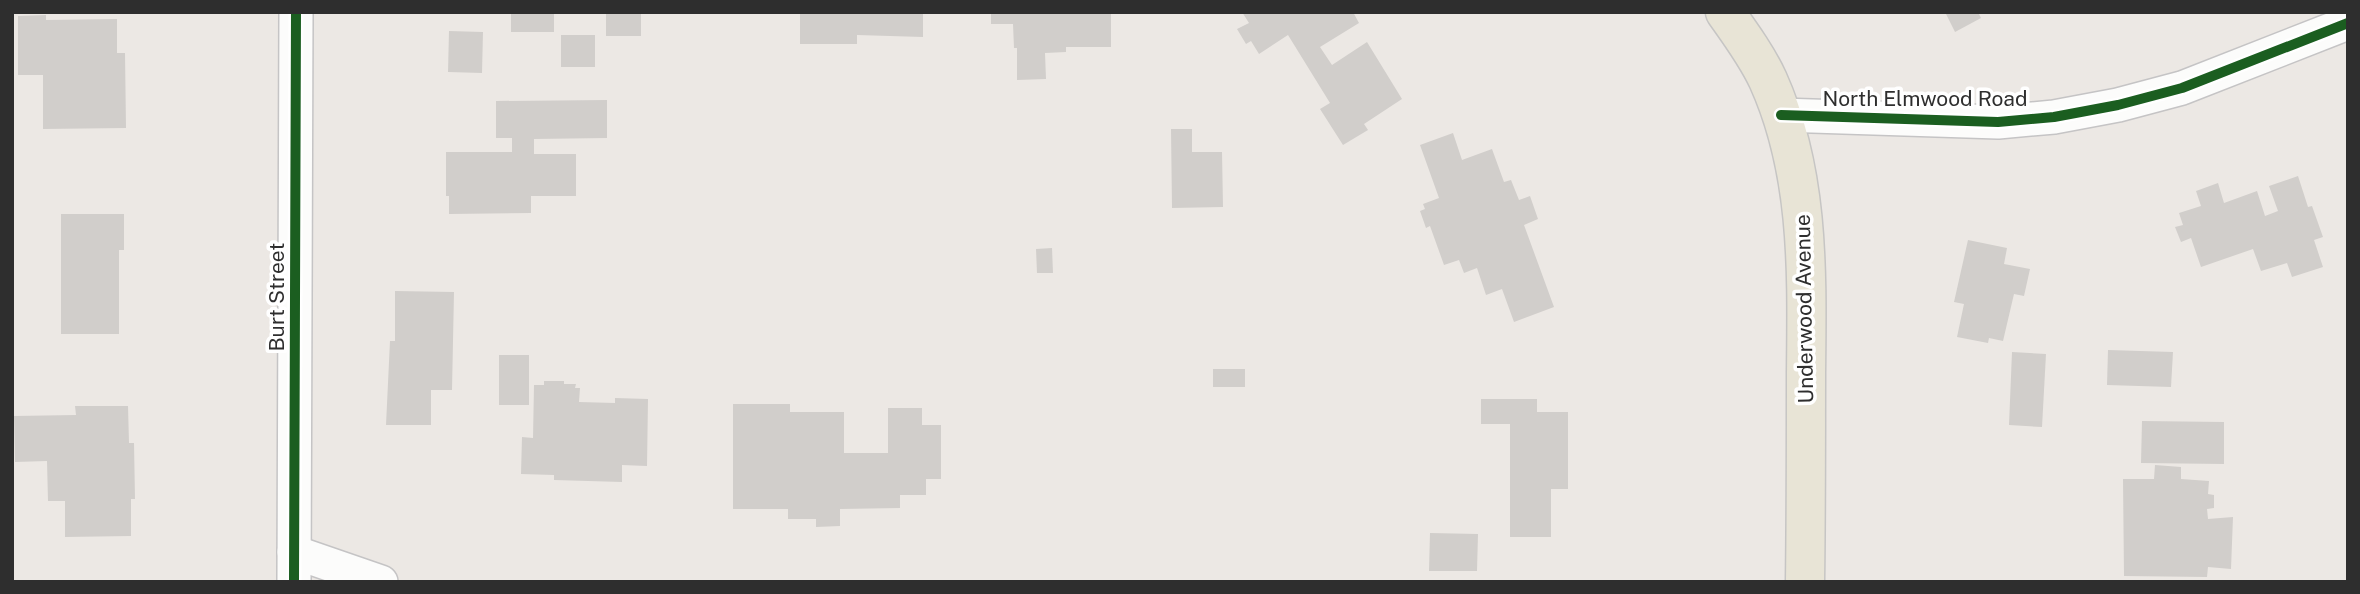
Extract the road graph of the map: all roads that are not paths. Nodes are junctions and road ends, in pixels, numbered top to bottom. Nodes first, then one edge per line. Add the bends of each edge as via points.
1 (296, 12) edge
2 (1725, 12) edge
3 (2348, 23) edge
4 (1781, 115) junction
5 (294, 567) edge
6 (381, 582) edge
7 (1805, 582) edge

1 - 5 street, Burt Street
2 - 4 main road, Underwood Avenue via 1767,78
3 - 4 street, North Elmwood Road via 2182,88 2053,117 1998,122
4 - 7 main road, Underwood Avenue via 1802,205 1807,269
5 - 6 street

